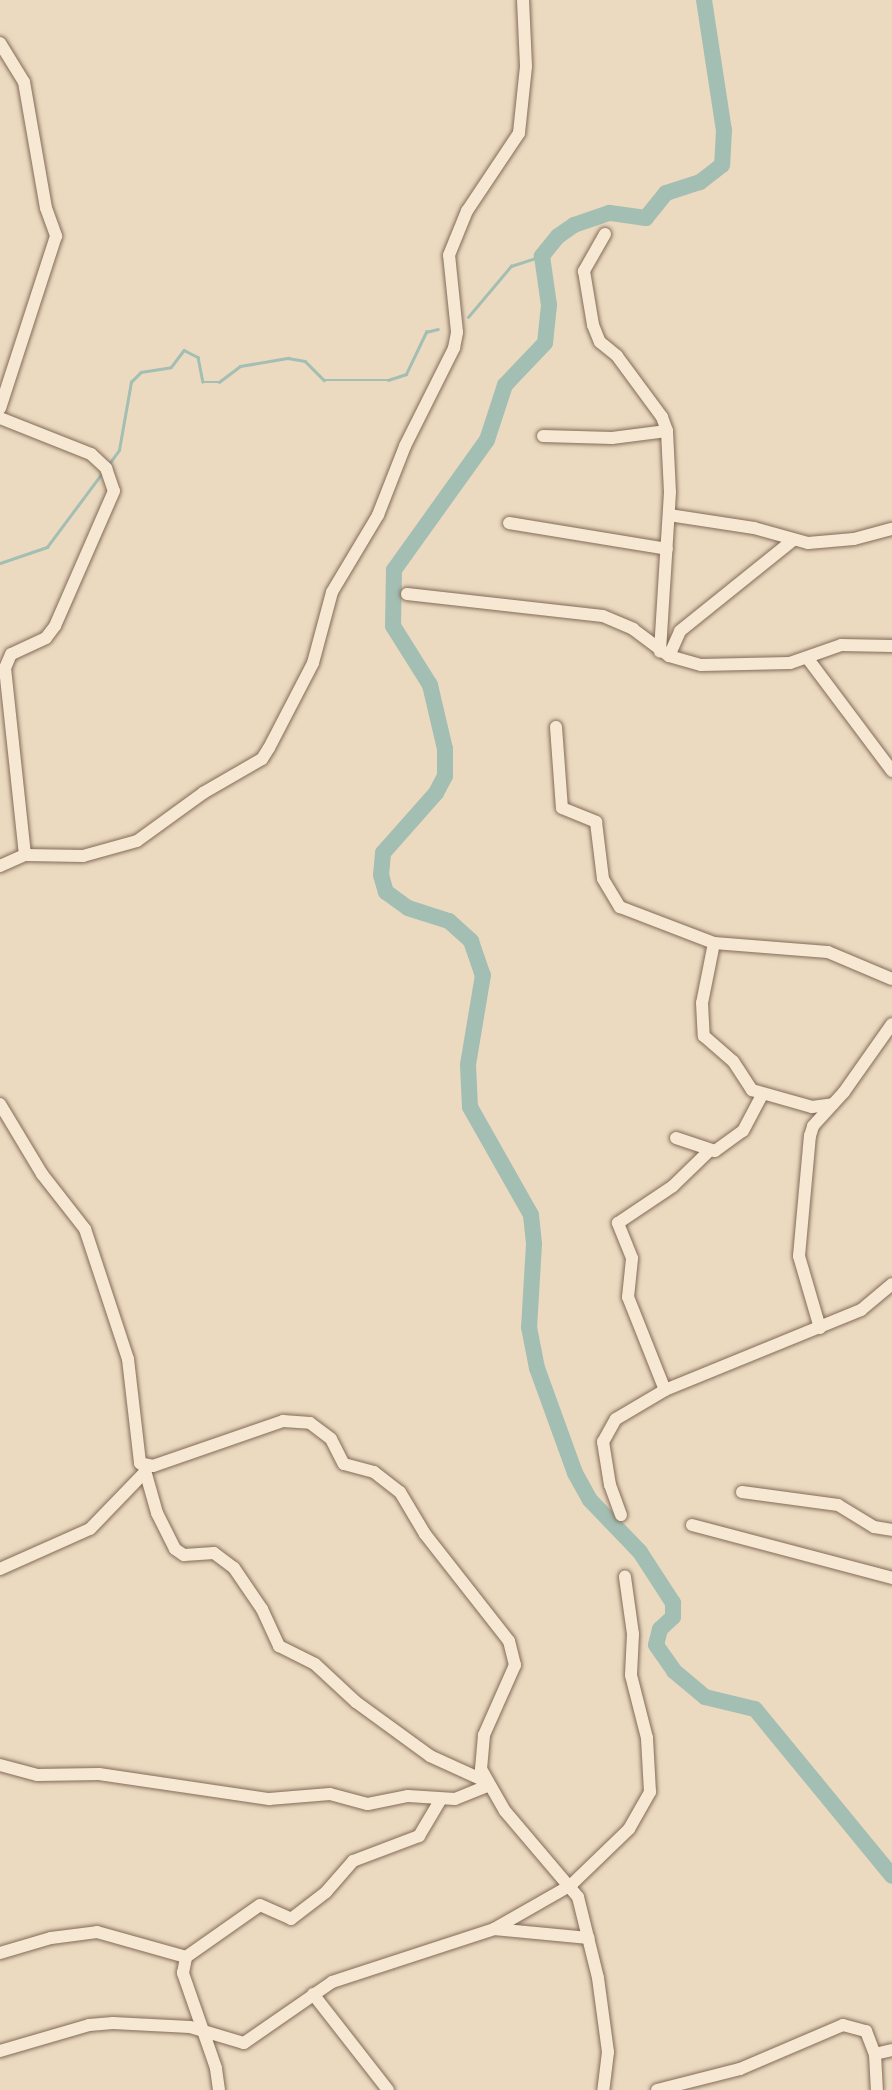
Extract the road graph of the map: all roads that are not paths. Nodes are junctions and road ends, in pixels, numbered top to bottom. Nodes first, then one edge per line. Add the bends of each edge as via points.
1 (523, 0) edge
2 (0, 43) edge
3 (606, 234) dead end
4 (0, 408) edge
5 (0, 418) edge
6 (667, 431) junction
7 (543, 436) dead end
8 (668, 515) junction
9 (509, 523) dead end
10 (892, 529) edge
11 (792, 541) junction
12 (667, 549) junction
13 (407, 594) dead end
14 (892, 646) edge
15 (665, 654) junction
16 (808, 659) junction
17 (556, 727) dead end
18 (892, 771) edge
19 (25, 855) junction
20 (0, 866) edge
21 (714, 943) junction
22 (892, 979) edge
23 (892, 1024) edge
24 (762, 1095) junction
25 (0, 1104) edge
26 (833, 1104) junction
27 (676, 1138) dead end
28 (708, 1152) junction
29 (892, 1284) edge
30 (820, 1328) junction
31 (665, 1390) junction
32 (144, 1469) junction
33 (742, 1492) dead end
34 (621, 1515) dead end
35 (692, 1525) dead end
36 (892, 1530) edge
37 (0, 1569) edge
38 (625, 1577) dead end
39 (892, 1577) edge
40 (0, 1765) edge
41 (485, 1783) junction
42 (441, 1799) junction
43 (571, 1885) junction
44 (494, 1929) junction
45 (589, 1938) junction
46 (0, 1953) edge
47 (186, 1957) junction
48 (313, 1994) junction
49 (202, 2030) junction
50 (892, 2050) edge
51 (0, 2051) edge
52 (875, 2054) junction
53 (219, 2090) edge
54 (388, 2090) edge
55 (603, 2090) edge
56 (657, 2090) edge
57 (877, 2090) edge

1 - 19 street via 526,66 519,133 467,211 449,255 449,295 457,332 454,348 405,446 378,515 332,592 313,663 270,748 262,759 129,845 83,856
2 - 4 street via 24,82 46,208 56,236
3 - 6 street via 589,255 584,271 593,325 600,342 617,356 662,417
5 - 19 street via 90,454 106,468 114,491 55,626 46,638 14,652 5,668
6 - 7 street via 612,438
6 - 8 street
8 - 11 street via 754,528
8 - 12 street
9 - 12 street
10 - 11 street via 828,543
11 - 15 street via 680,631
12 - 15 street
13 - 15 street via 603,616 633,629
14 - 16 street via 841,646
15 - 16 street via 701,665
16 - 18 street
17 - 21 street via 558,796 562,808 596,822 603,879 613,901
19 - 20 street
21 - 22 street via 828,952
21 - 24 street via 702,1003 704,1036 733,1061 746,1085
23 - 26 street
24 - 26 street via 812,1107
24 - 28 street via 743,1131
25 - 32 street via 42,1174 85,1229 128,1359 136,1453
26 - 30 street via 810,1136 799,1237 804,1284
27 - 28 street
28 - 31 street via 673,1186 618,1223 632,1258 628,1297
29 - 30 street via 861,1310
30 - 31 street
31 - 34 street via 616,1419 603,1441 610,1485
32 - 37 street via 90,1530
32 - 41 street via 157,1513 175,1549 184,1555 214,1553 233,1568 262,1609 279,1646 315,1664 356,1702 430,1756
32 - 41 street via 269,1424 301,1420 331,1438 344,1464 374,1472 400,1492 425,1534 496,1622 515,1655 510,1680 484,1734 479,1758
33 - 36 street via 838,1505 874,1527
35 - 39 street
38 - 43 street via 633,1634 631,1675 647,1738 650,1793 629,1829
40 - 42 street via 38,1774 99,1774 269,1798 330,1794 368,1804 408,1796
41 - 42 street via 466,1797
41 - 43 street
42 - 47 street via 418,1836 353,1861 326,1892 291,1919 260,1905
43 - 44 street
43 - 45 street
44 - 45 street
44 - 48 street via 355,1972
45 - 55 street via 610,2066
46 - 47 street via 51,1938 97,1932
47 - 49 street via 183,1973
48 - 49 street via 244,2043
48 - 54 street
49 - 51 street via 89,2025
49 - 53 street
50 - 52 street
52 - 56 street via 862,2027 843,2025 740,2070
52 - 57 street

